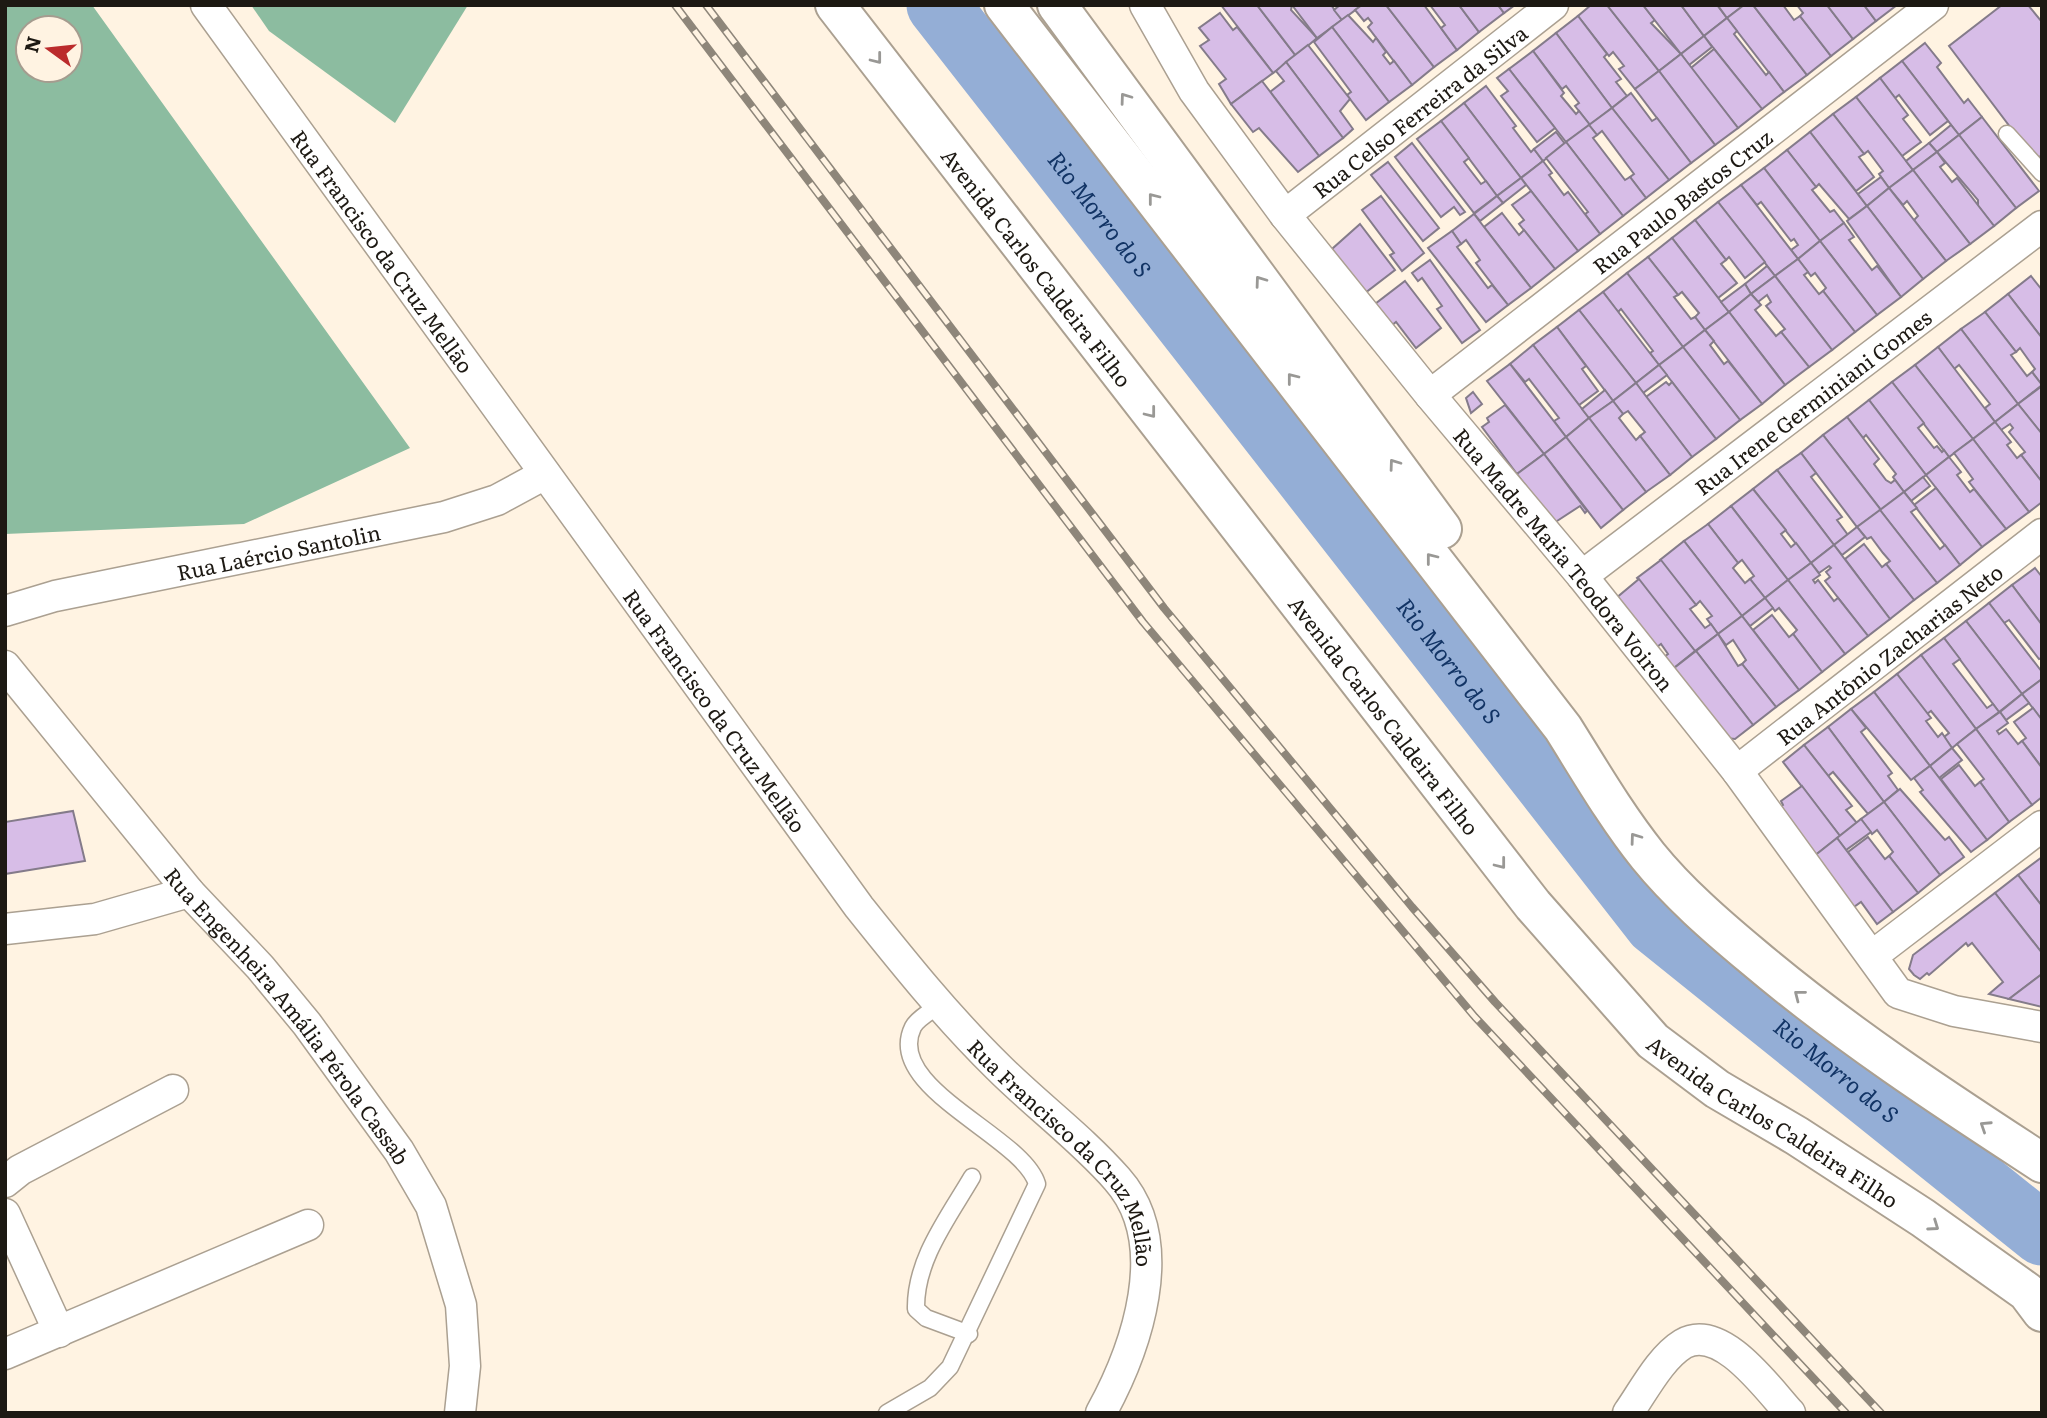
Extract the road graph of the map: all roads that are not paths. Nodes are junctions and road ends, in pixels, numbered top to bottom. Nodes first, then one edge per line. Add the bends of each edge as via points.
1 (206, 5) edge
2 (835, 5) edge
3 (1004, 5) edge
4 (1057, 5) edge
5 (1553, 5) edge
6 (1933, 5) edge
7 (1154, 9) edge
8 (2007, 134) dead end
9 (2042, 173) edge
10 (1285, 215) junction
11 (2042, 226) edge
12 (1430, 395) junction
13 (545, 474) junction
14 (2042, 534) edge
15 (1582, 576) junction
16 (5, 611) edge
17 (5, 667) edge
18 (1563, 728) junction
19 (1737, 771) junction
20 (2042, 826) edge
21 (188, 892) junction
22 (5, 929) edge
23 (1872, 956) junction
24 (938, 1006) junction
25 (2042, 1027) edge
26 (173, 1090) dead end
27 (2042, 1163) edge
28 (972, 1177) dead end
29 (5, 1182) edge
30 (5, 1214) edge
31 (308, 1225) dead end
32 (2042, 1312) edge
33 (59, 1332) junction
34 (968, 1334) junction
35 (5, 1354) edge
36 (460, 1413) edge
37 (887, 1413) edge
38 (1101, 1413) edge
39 (1628, 1413) edge
40 (1790, 1413) edge

1 - 13 street, Rua Francisco da Cruz Mellão
2 -> 32 main road, Avenida Carlos Caldeira Filho via 1533,905 1653,1041 1717,1089 1923,1218 2028,1292
18 -> 3 main road
18 -> 4 main road via 1479,580
5 - 10 street, Rua Celso Ferreira da Silva
6 - 12 street, Rua Paulo Bastos Cruz
7 - 10 street, Rua Madre Maria Teodora Voiron via 1194,91
8 - 9 lane
10 - 12 street, Rua Madre Maria Teodora Voiron
11 - 15 street, Rua Irene Germiniani Gomes
12 - 15 street, Rua Madre Maria Teodora Voiron
13 - 16 street, Rua Laércio Santolin via 497,500 444,517 55,596
13 - 24 street, Rua Francisco da Cruz Mellão via 818,851
14 - 19 street, Rua Antônio Zacharias Neto
15 - 19 street, Rua Madre Maria Teodora Voiron
17 - 21 street, Rua Engenheira Amália Pérola Cassab
27 -> 18 main road via 1883,1060 1735,942 1649,857
19 - 23 street, Rua Madre Maria Teodora Voiron
20 - 23 street
21 - 22 street via 95,919
21 - 36 street, Rua Engenheira Amália Pérola Cassab via 307,1024 399,1150 431,1206 461,1306 465,1366
23 - 25 street, Rua Madre Maria Teodora Voiron via 1905,997
24 - 34 lane via 914,1025 909,1044 915,1064 931,1088 1033,1170 1037,1184
24 - 38 street, Rua Francisco da Cruz Mellão via 1119,1180 1135,1207 1147,1281 1128,1354
26 - 29 street
28 - 34 lane via 934,1241 916,1288 916,1309 926,1318
30 - 33 street
31 - 33 street
33 - 35 street
34 - 37 lane via 950,1367 930,1388
39 - 40 street via 1670,1356 1692,1340 1725,1346

